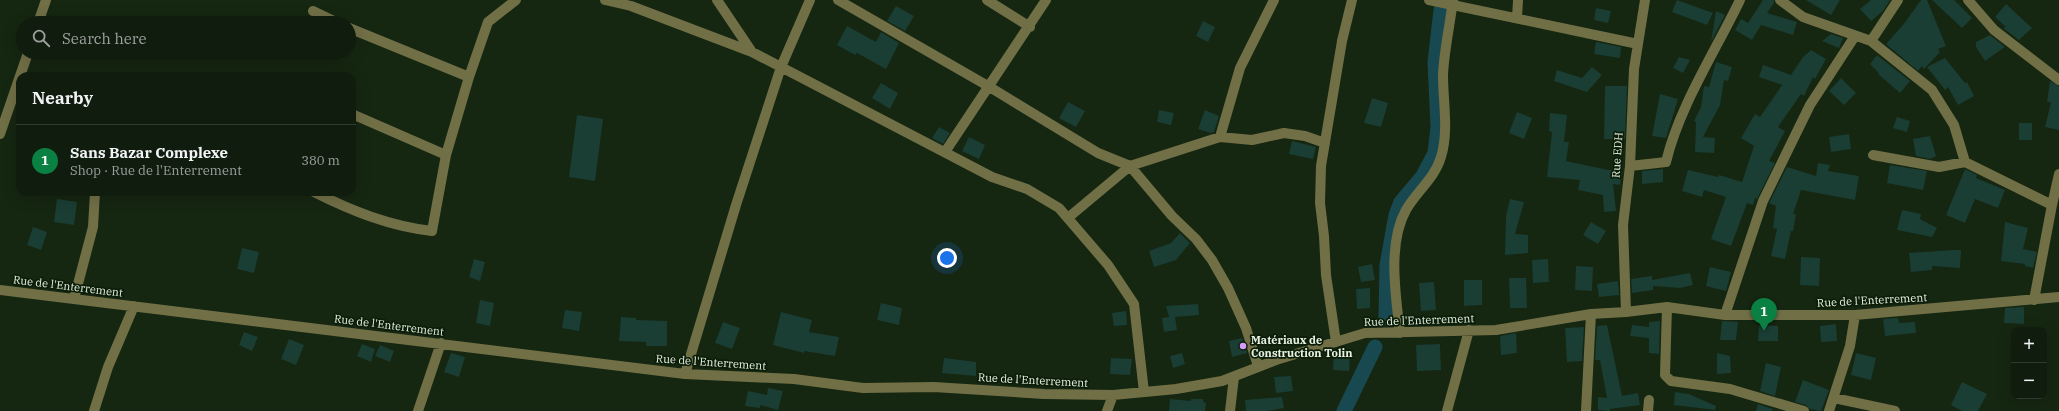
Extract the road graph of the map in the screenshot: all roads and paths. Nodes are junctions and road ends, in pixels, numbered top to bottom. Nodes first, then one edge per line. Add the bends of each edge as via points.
1 (46, 0) edge
2 (516, 0) edge
3 (604, 0) edge
4 (717, 0) edge
5 (810, 0) edge
6 (838, 0) edge
7 (987, 0) edge
8 (1046, 0) edge
9 (1274, 0) edge
10 (1352, 0) edge
11 (1429, 0) edge
12 (1518, 0) edge
13 (1645, 0) edge
14 (1740, 0) edge
15 (1780, 0) edge
16 (1898, 0) edge
17 (1968, 0) edge
18 (1452, 2) edge
19 (313, 11) dead end
20 (40, 16) edge
21 (323, 16) edge
22 (1517, 18) junction
23 (1030, 27) junction
24 (356, 31) edge
25 (1855, 36) junction
26 (1871, 41) junction
27 (1638, 44) junction
28 (752, 52) junction
29 (26, 60) edge
30 (781, 67) junction
31 (21, 72) edge
32 (469, 77) junction
33 (2059, 80) edge
34 (988, 86) junction
35 (16, 88) edge
36 (356, 116) edge
37 (0, 134) edge
38 (1220, 137) junction
39 (1325, 142) junction
40 (945, 152) junction
41 (446, 155) junction
42 (1873, 155) dead end
43 (1965, 162) junction
44 (1130, 166) junction
45 (1630, 166) junction
46 (2059, 174) edge
47 (95, 196) edge
48 (323, 196) edge
49 (2052, 205) junction
50 (1069, 217) junction
51 (0, 290) edge
52 (2059, 298) edge
53 (74, 299) junction
54 (2034, 300) junction
55 (134, 306) junction
56 (1666, 307) junction
57 (1626, 312) junction
58 (1591, 314) junction
59 (1725, 315) junction
60 (1855, 315) junction
61 (1469, 330) junction
62 (1400, 334) junction
63 (1336, 342) junction
64 (441, 343) junction
65 (1258, 366) junction
66 (685, 374) junction
67 (1234, 377) junction
68 (1144, 392) junction
69 (1113, 395) junction
70 (1834, 398) junction
71 (1649, 400) dead end
72 (94, 411) edge
73 (418, 411) edge
74 (1107, 411) edge
75 (1230, 411) edge
76 (1447, 411) edge
77 (1586, 411) edge
78 (1648, 411) edge
79 (1804, 411) edge
80 (1830, 411) edge
81 (1895, 411) edge

1 - 20 street
2 - 32 street via 488,22
3 - 28 street via 631,6
4 - 28 street
5 - 30 street
6 - 34 street
7 - 23 street
8 - 23 street
9 - 38 street via 1240,68
10 - 39 street via 1342,41
11 - 18 street
12 - 22 street
13 - 27 street, Rue EDH
14 - 45 street via 1686,107 1670,145 1666,162
15 - 25 street via 1803,17
16 - 26 street
17 - 33 street via 1994,30
18 - 22 street
18 - 62 street via 1443,74 1445,139 1441,158 1405,211 1397,240 1394,282
19 - 21 street
22 - 27 street
23 - 34 street
24 - 32 street
25 - 26 street
25 - 59 street via 1810,105 1763,201
26 - 43 street via 1932,90 1954,125
27 - 45 street, Rue EDH via 1634,69
28 - 30 street
29 - 31 street
30 - 40 street
30 - 66 street
32 - 41 street
34 - 40 street
34 - 44 street via 1098,153
35 - 37 street
36 - 41 street
38 - 39 street via 1252,140 1284,133
38 - 44 street
39 - 63 street via 1321,166 1320,203 1326,274
40 - 50 street via 992,177 1027,189 1060,208
41 - 48 street via 432,231 411,229 374,219
42 - 43 street via 1939,167
43 - 49 street
44 - 50 street
44 - 65 street via 1212,260 1246,328
45 - 57 street, Rue EDH via 1623,225
46 - 49 street
47 - 53 street via 93,227
49 - 54 street
50 - 68 street via 1108,265 1134,304
51 - 53 street, Rue de l'Enterrement
52 - 54 street, Rue de l'Enterrement
53 - 55 street, Rue de l'Enterrement
54 - 60 street, Rue de l'Enterrement
55 - 64 street, Rue de l'Enterrement
55 - 72 street via 108,367
56 - 57 street, Rue de l'Enterrement
56 - 59 street, Rue de l'Enterrement
56 - 79 street via 1665,375 1671,381 1730,389
57 - 58 street, Rue de l'Enterrement
58 - 61 street, Rue de l'Enterrement via 1496,330
58 - 77 street
59 - 60 street, Rue de l'Enterrement
60 - 70 street via 1850,346
61 - 62 street, Rue de l'Enterrement
61 - 76 street
62 - 63 street, Rue de l'Enterrement via 1365,333
63 - 65 street, Rue de l'Enterrement
64 - 66 street, Rue de l'Enterrement
64 - 73 street
65 - 67 street, Rue de l'Enterrement
66 - 69 street, Rue de l'Enterrement via 794,379 863,388 934,387 1044,394
67 - 68 street, Rue de l'Enterrement via 1176,389
67 - 75 street
68 - 69 street, Rue de l'Enterrement
69 - 74 street
70 - 80 street
70 - 81 street
71 - 78 street

